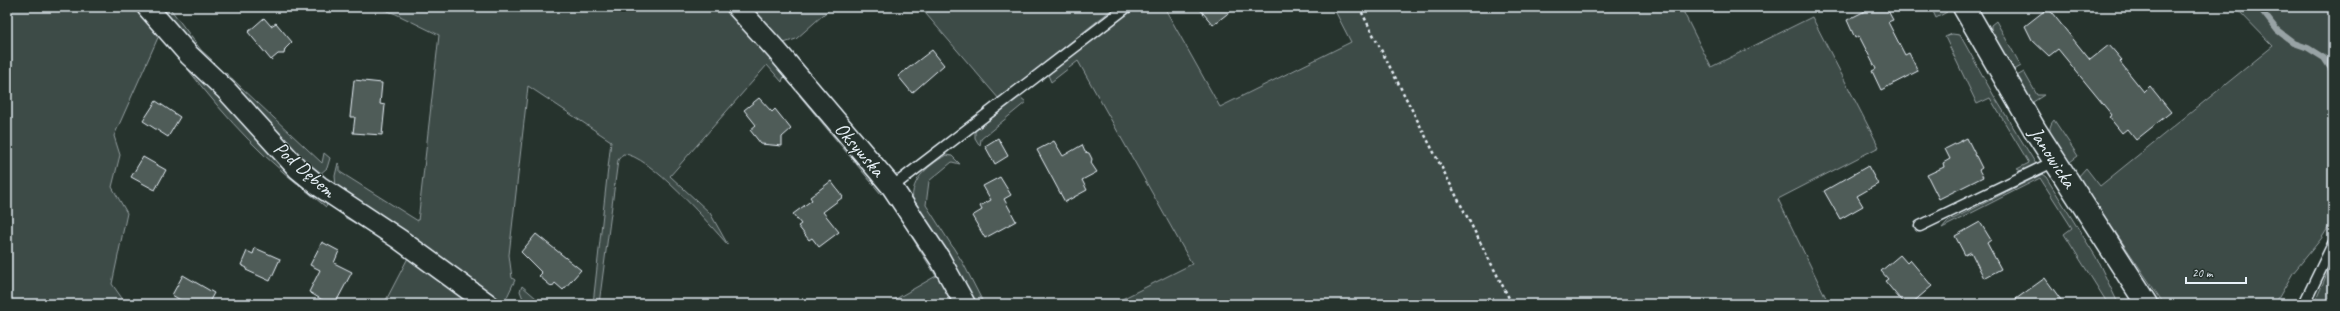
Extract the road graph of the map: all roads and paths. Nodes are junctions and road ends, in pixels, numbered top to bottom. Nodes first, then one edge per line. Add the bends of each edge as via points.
1 (147, 7) edge
2 (737, 7) edge
3 (1127, 7) edge
4 (1359, 7) edge
5 (1964, 7) edge
6 (2055, 161) junction
7 (892, 187) junction
8 (1920, 226) dead end
9 (2333, 244) edge
10 (488, 304) edge
11 (965, 304) edge
12 (1512, 304) edge
13 (2147, 304) edge
14 (2304, 304) edge

1 - 10 street, Pod Dębem via 189,55 226,90 298,168 319,186 399,239
2 - 7 street, Oksywska
3 - 7 lane
4 - 12 path
5 - 6 street, Janowicka via 2009,88
6 - 8 lane
6 - 13 street, Janowicka
7 - 11 street, Oksywska via 940,259
9 - 14 lane

